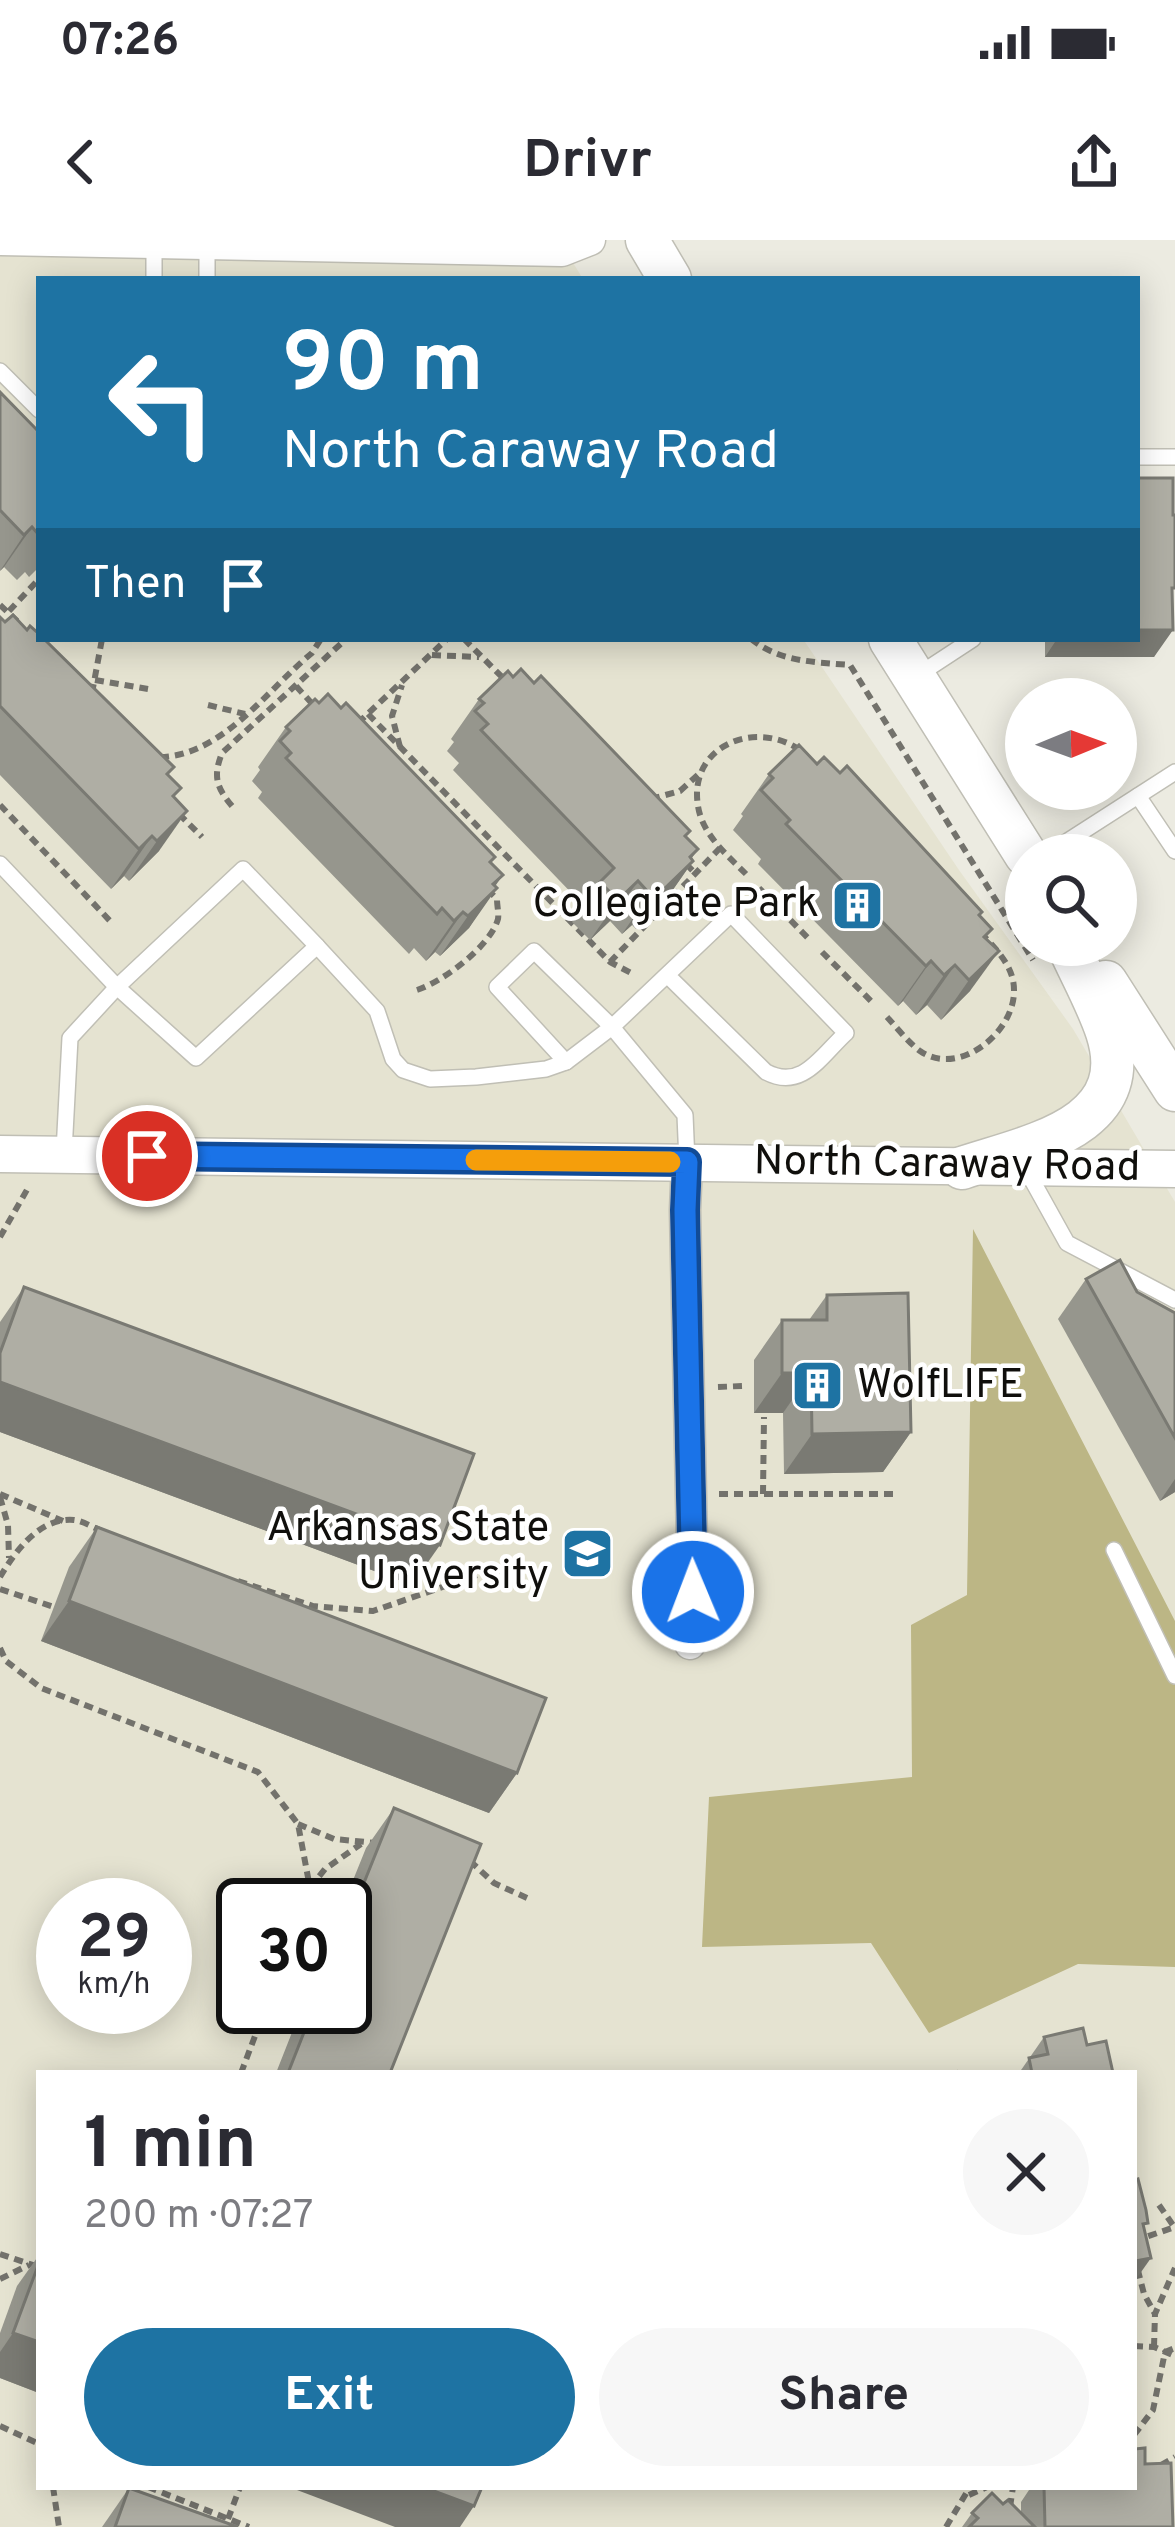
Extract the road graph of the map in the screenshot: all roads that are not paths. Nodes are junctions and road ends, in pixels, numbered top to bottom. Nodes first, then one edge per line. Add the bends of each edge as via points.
1 (0, 240) edge
2 (590, 240) edge
3 (647, 240) edge
4 (154, 243) junction
5 (207, 245) junction
6 (154, 276) edge
7 (207, 276) edge
8 (668, 276) edge
9 (0, 371) edge
10 (36, 407) edge
11 (1140, 457) edge
12 (1175, 457) edge
13 (892, 642) edge
14 (968, 642) edge
15 (915, 677) junction
16 (1175, 772) edge
17 (1138, 796) junction
18 (1013, 834) edge
19 (1079, 834) edge
20 (1175, 851) edge
21 (0, 864) edge
22 (317, 946) junction
23 (1060, 966) edge
24 (1096, 966) edge
25 (667, 975) junction
26 (117, 987) junction
27 (612, 1027) junction
28 (566, 1063) junction
29 (1175, 1090) edge
30 (0, 1154) edge
31 (63, 1156) junction
32 (687, 1162) junction
33 (962, 1168) junction
34 (1026, 1168) junction
35 (1175, 1169) edge
36 (1175, 1300) edge
37 (1114, 1550) dead end
38 (690, 1644) dead end
39 (1175, 1676) edge

1 - 4 street
2 - 5 street via 562,251
3 - 8 main road
4 - 5 street
4 - 6 lane
5 - 7 lane
9 - 10 lane
11 - 12 lane
13 - 15 main road
14 - 15 lane
15 - 18 main road
16 - 17 lane
17 - 19 lane
17 - 20 lane
21 - 26 lane
22 - 26 lane via 196,1058
22 - 26 lane via 243,869
22 - 28 lane via 376,1011 393,1059 413,1076 476,1077
23 - 33 main road via 1107,1033 1112,1056 1104,1096 1067,1132
24 - 29 main road
25 - 25 lane via 731,914 846,1033 802,1074 780,1079
25 - 27 lane
26 - 31 lane via 70,1038
27 - 28 lane
27 - 28 lane via 534,951 497,987
27 - 32 lane via 685,1115
30 - 31 street, North Caraway Road
31 - 32 street, North Caraway Road
32 - 33 street, North Caraway Road
32 - 38 street
33 - 34 street, North Caraway Road
34 - 35 street, North Caraway Road
34 - 36 lane via 1067,1243
37 - 39 lane

